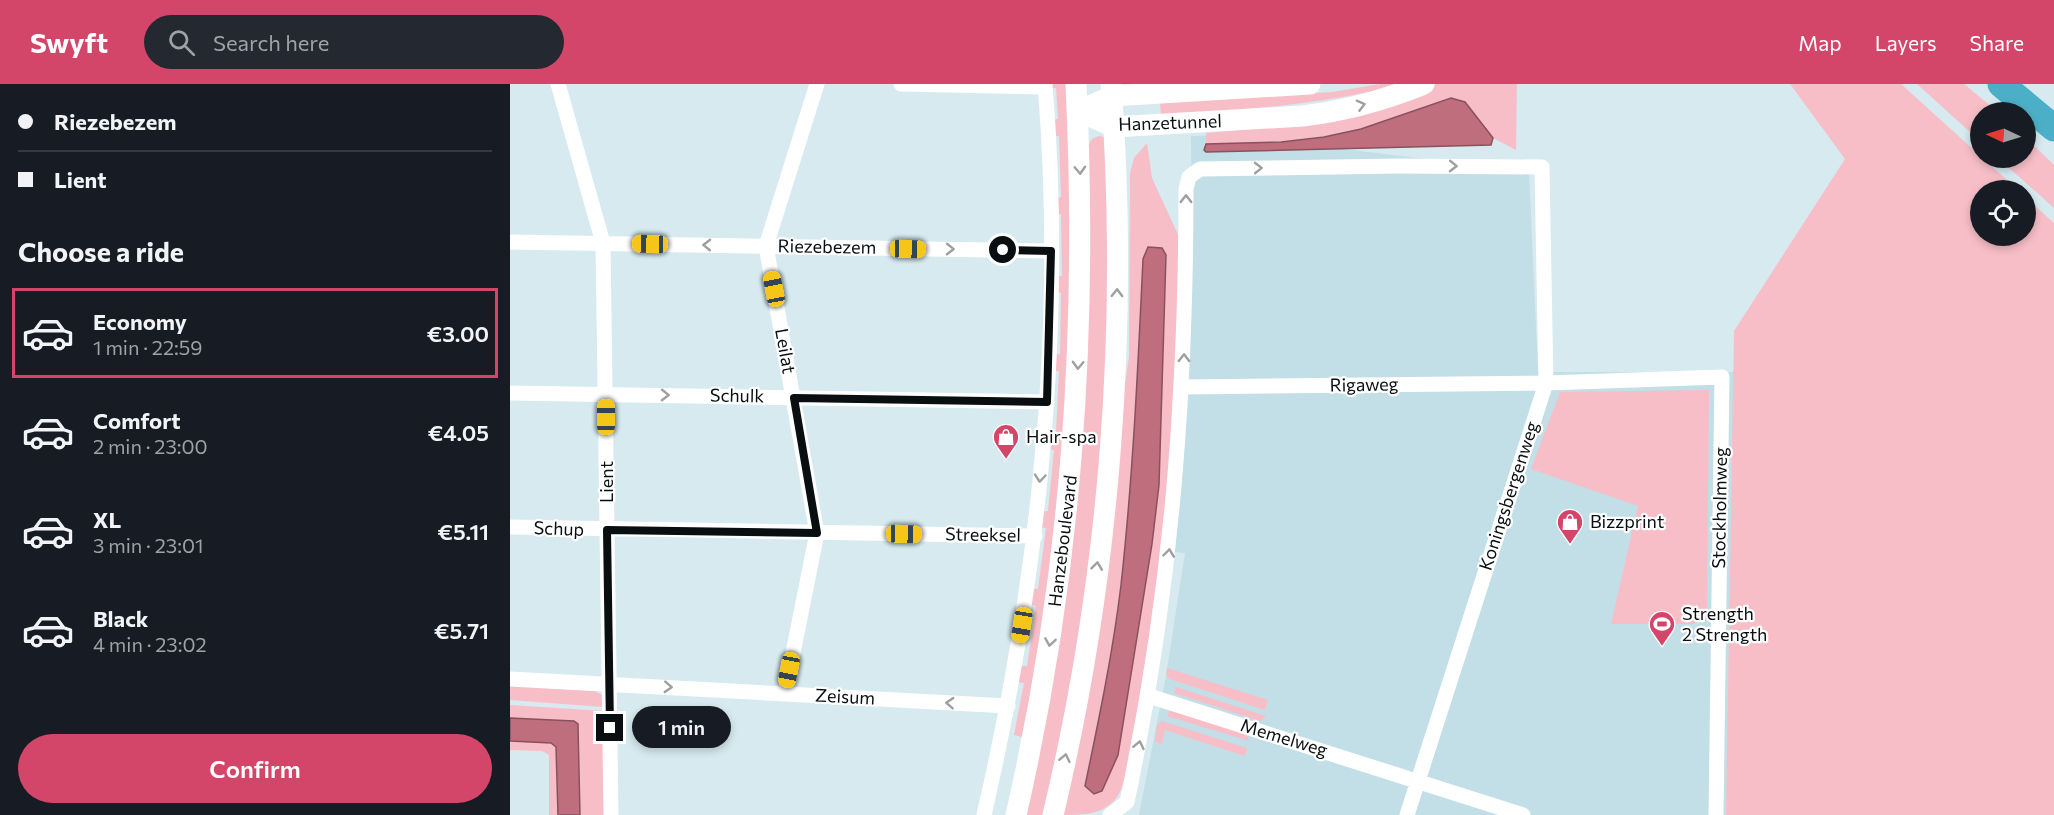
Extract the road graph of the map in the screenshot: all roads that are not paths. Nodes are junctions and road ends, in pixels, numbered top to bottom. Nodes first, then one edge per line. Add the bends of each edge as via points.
1 (558, 84) edge
2 (817, 84) edge
3 (901, 84) edge
4 (1076, 84) edge
5 (1310, 84) edge
6 (1424, 84) edge
7 (2001, 84) edge
8 (1045, 85) edge
9 (1112, 90) edge
10 (2022, 102) edge
11 (1078, 111) junction
12 (2036, 113) edge
13 (2036, 116) edge
14 (1114, 127) junction
15 (2054, 128) edge
16 (2054, 135) edge
17 (510, 242) edge
18 (603, 243) junction
19 (766, 246) junction
20 (1051, 251) junction
21 (1546, 383) junction
22 (1183, 387) junction
23 (510, 393) edge
24 (606, 394) junction
25 (794, 398) junction
26 (1047, 402) junction
27 (510, 527) edge
28 (607, 530) junction
29 (817, 533) junction
30 (1035, 536) junction
31 (510, 679) edge
32 (609, 684) junction
33 (785, 693) junction
34 (1149, 696) junction
35 (1008, 706) junction
36 (1418, 780) junction
37 (611, 815) edge
38 (984, 815) edge
39 (1016, 815) edge
40 (1053, 815) edge
41 (1110, 815) edge
42 (1407, 815) edge
43 (1523, 815) edge
44 (1716, 815) edge

1 - 18 street, Lient
2 - 19 street, Leilat
3 - 8 street
4 - 11 main road, Hanzeboulevard
5 - 9 main road, Hanzetunnel
14 -> 6 main road, Hanzetunnel via 1334,112
7 - 10 highway
8 - 20 street, Hanzeboulevard
9 - 11 main road, Hanzetunnel
9 - 14 main road, Hanzeboulevard
11 - 14 main road, Hanzetunnel
11 -> 39 main road, Hanzeboulevard via 1081,281 1072,476 1046,668
12 - 15 highway
13 - 16 highway
40 -> 14 main road, Hanzeboulevard via 1083,660 1109,465 1117,292
17 - 18 street, Riezebezem
19 -> 18 street, Riezebezem
18 - 24 street, Lient
19 -> 20 street, Riezebezem
19 - 25 street, Leilat
20 - 26 street, Hanzeboulevard
21 - 22 street, Rigaweg
22 -> 21 street, Koningsbergenweg via 1187,181 1200,169 1399,166 1542,167
21 - 36 street, Koningsbergenweg
21 - 44 street, Stockholmweg via 1722,377
34 -> 22 street via 1170,552
23 - 24 street, Schulk
24 -> 25 street, Schulk
24 - 28 street, Lient
25 - 26 street, Schulk
25 - 29 street, Leilat
26 -> 30 street, Hanzeboulevard
27 - 28 street, Schup
28 - 29 street, Streeksel
28 - 32 street, Lient
29 - 30 street, Streeksel
29 - 33 street, Leilat
30 - 35 street, Hanzeboulevard
31 - 32 street, Zeisum
32 -> 33 street, Zeisum
32 - 37 street, Lient
35 -> 33 street, Zeisum
34 - 36 street, Memelweg
41 -> 34 street via 1127,802
35 - 38 street, Hanzeboulevard
36 - 42 street, Koningsbergenweg
36 - 43 street

